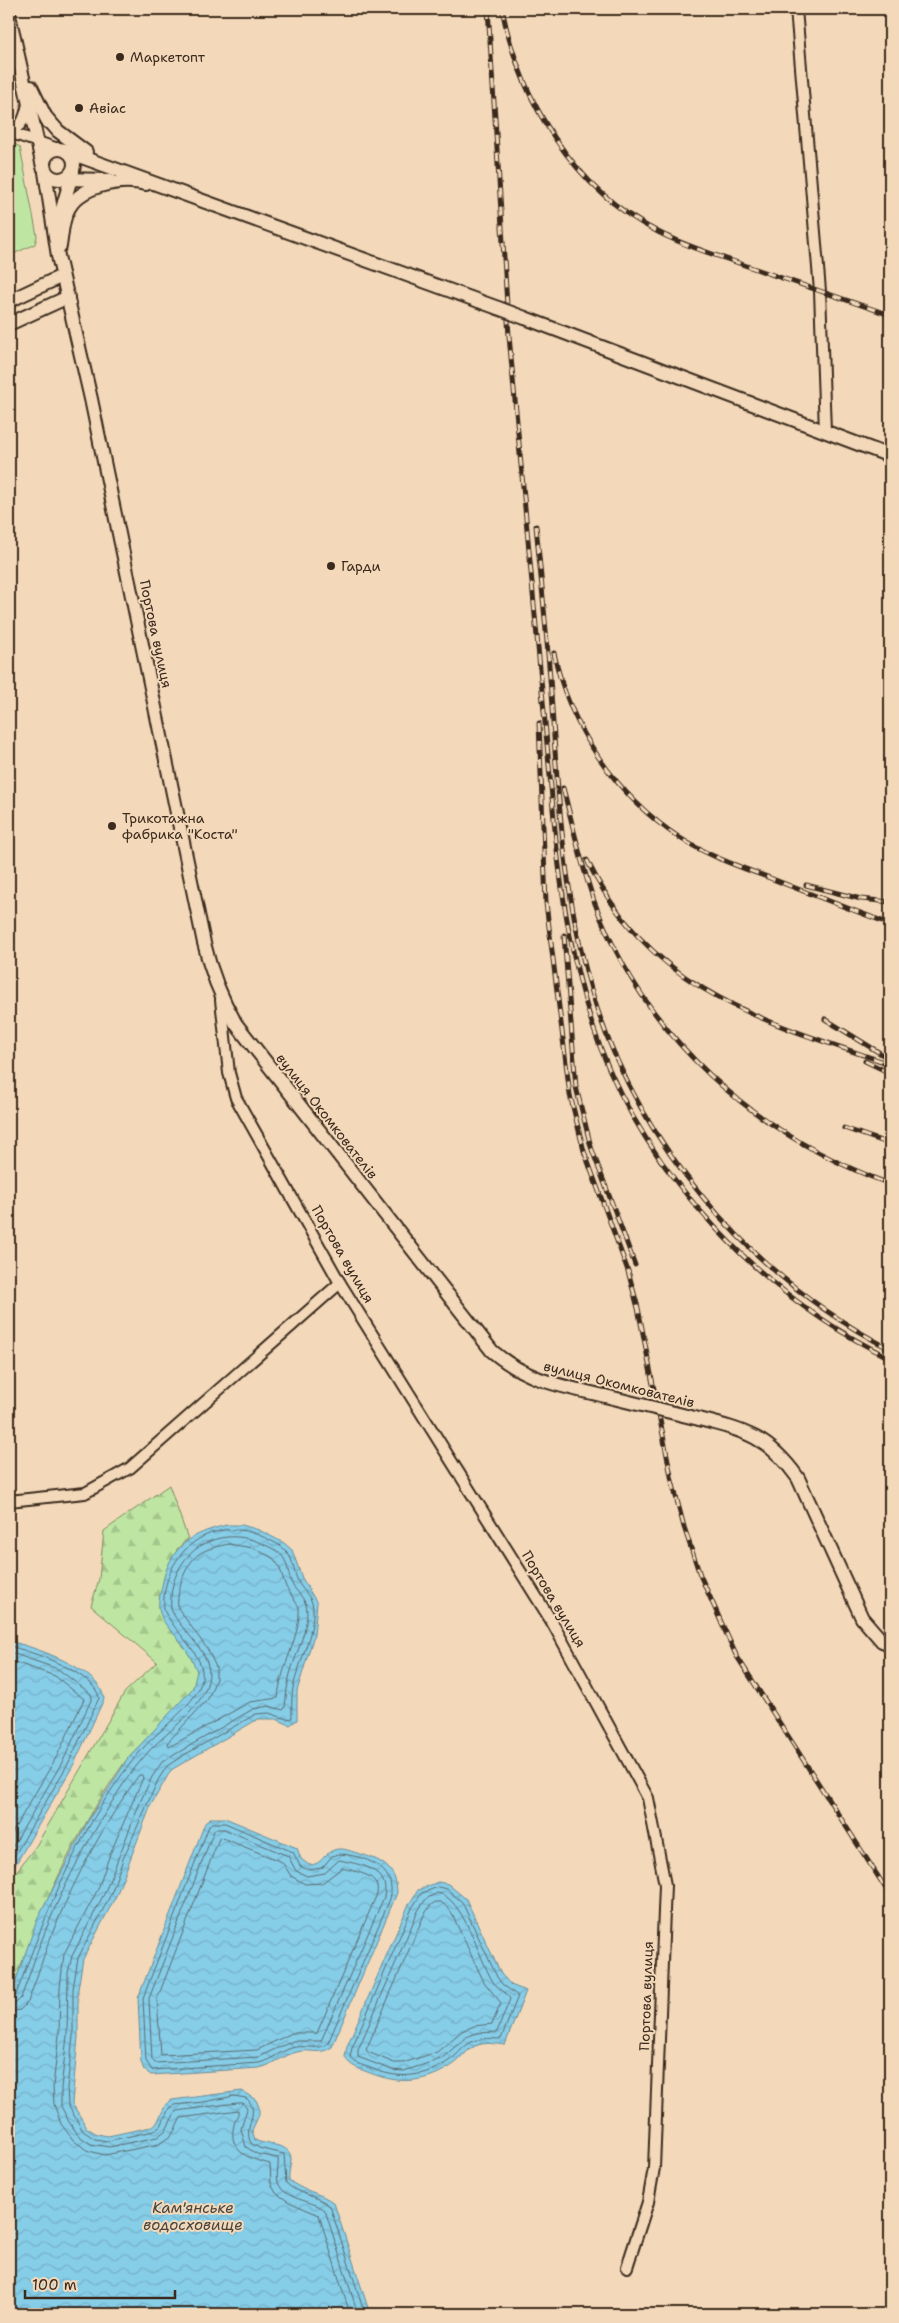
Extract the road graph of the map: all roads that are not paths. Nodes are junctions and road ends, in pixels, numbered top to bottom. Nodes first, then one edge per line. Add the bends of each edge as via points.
1 (796, 9) edge
2 (9, 15) edge
3 (19, 62) junction
4 (29, 104) junction
5 (45, 116) junction
6 (11, 132) edge
7 (38, 142) junction
8 (63, 150) junction
9 (43, 167) junction
10 (69, 176) junction
11 (138, 179) junction
12 (58, 256) junction
13 (62, 276) junction
14 (68, 297) junction
15 (9, 301) edge
16 (9, 324) edge
17 (825, 432) junction
18 (890, 456) edge
19 (221, 999) junction
20 (254, 1047) joint
21 (340, 1283) junction
22 (9, 1501) edge
23 (890, 1644) edge
24 (627, 2267) dead end

1 - 17 street via 820,292
2 - 3 street
3 - 4 street
3 - 5 street
4 - 6 street via 23,122
4 - 7 street
5 - 8 street
5 - 11 street via 72,144
6 - 7 street
6 - 9 street via 28,141
7 - 8 street
7 - 9 street
8 - 9 street via 53,150 45,156
8 - 10 street via 74,160
8 - 11 street
9 - 10 street via 52,179
9 - 12 street
10 - 11 street
10 - 12 street via 60,215
11 - 12 street via 97,187 84,193 67,211
11 - 17 street, bridge via 498,308
12 - 13 street, Портова вулиця
13 - 14 street, Портова вулиця
13 - 15 street
14 - 16 street
14 - 19 street, Портова вулиця via 210,971
17 - 18 street
19 - 20 street, Портова вулиця
19 - 21 street, Портова вулиця via 229,1073 236,1098
20 - 23 street, вулиця Окомкователів, bridge via 492,1351 506,1363 540,1380 745,1432 768,1444 785,1459 798,1478 862,1618 882,1641
21 - 22 street via 130,1468 85,1494
21 - 24 street, Портова вулиця via 552,1622 648,1798 666,1885 654,2168 648,2202

